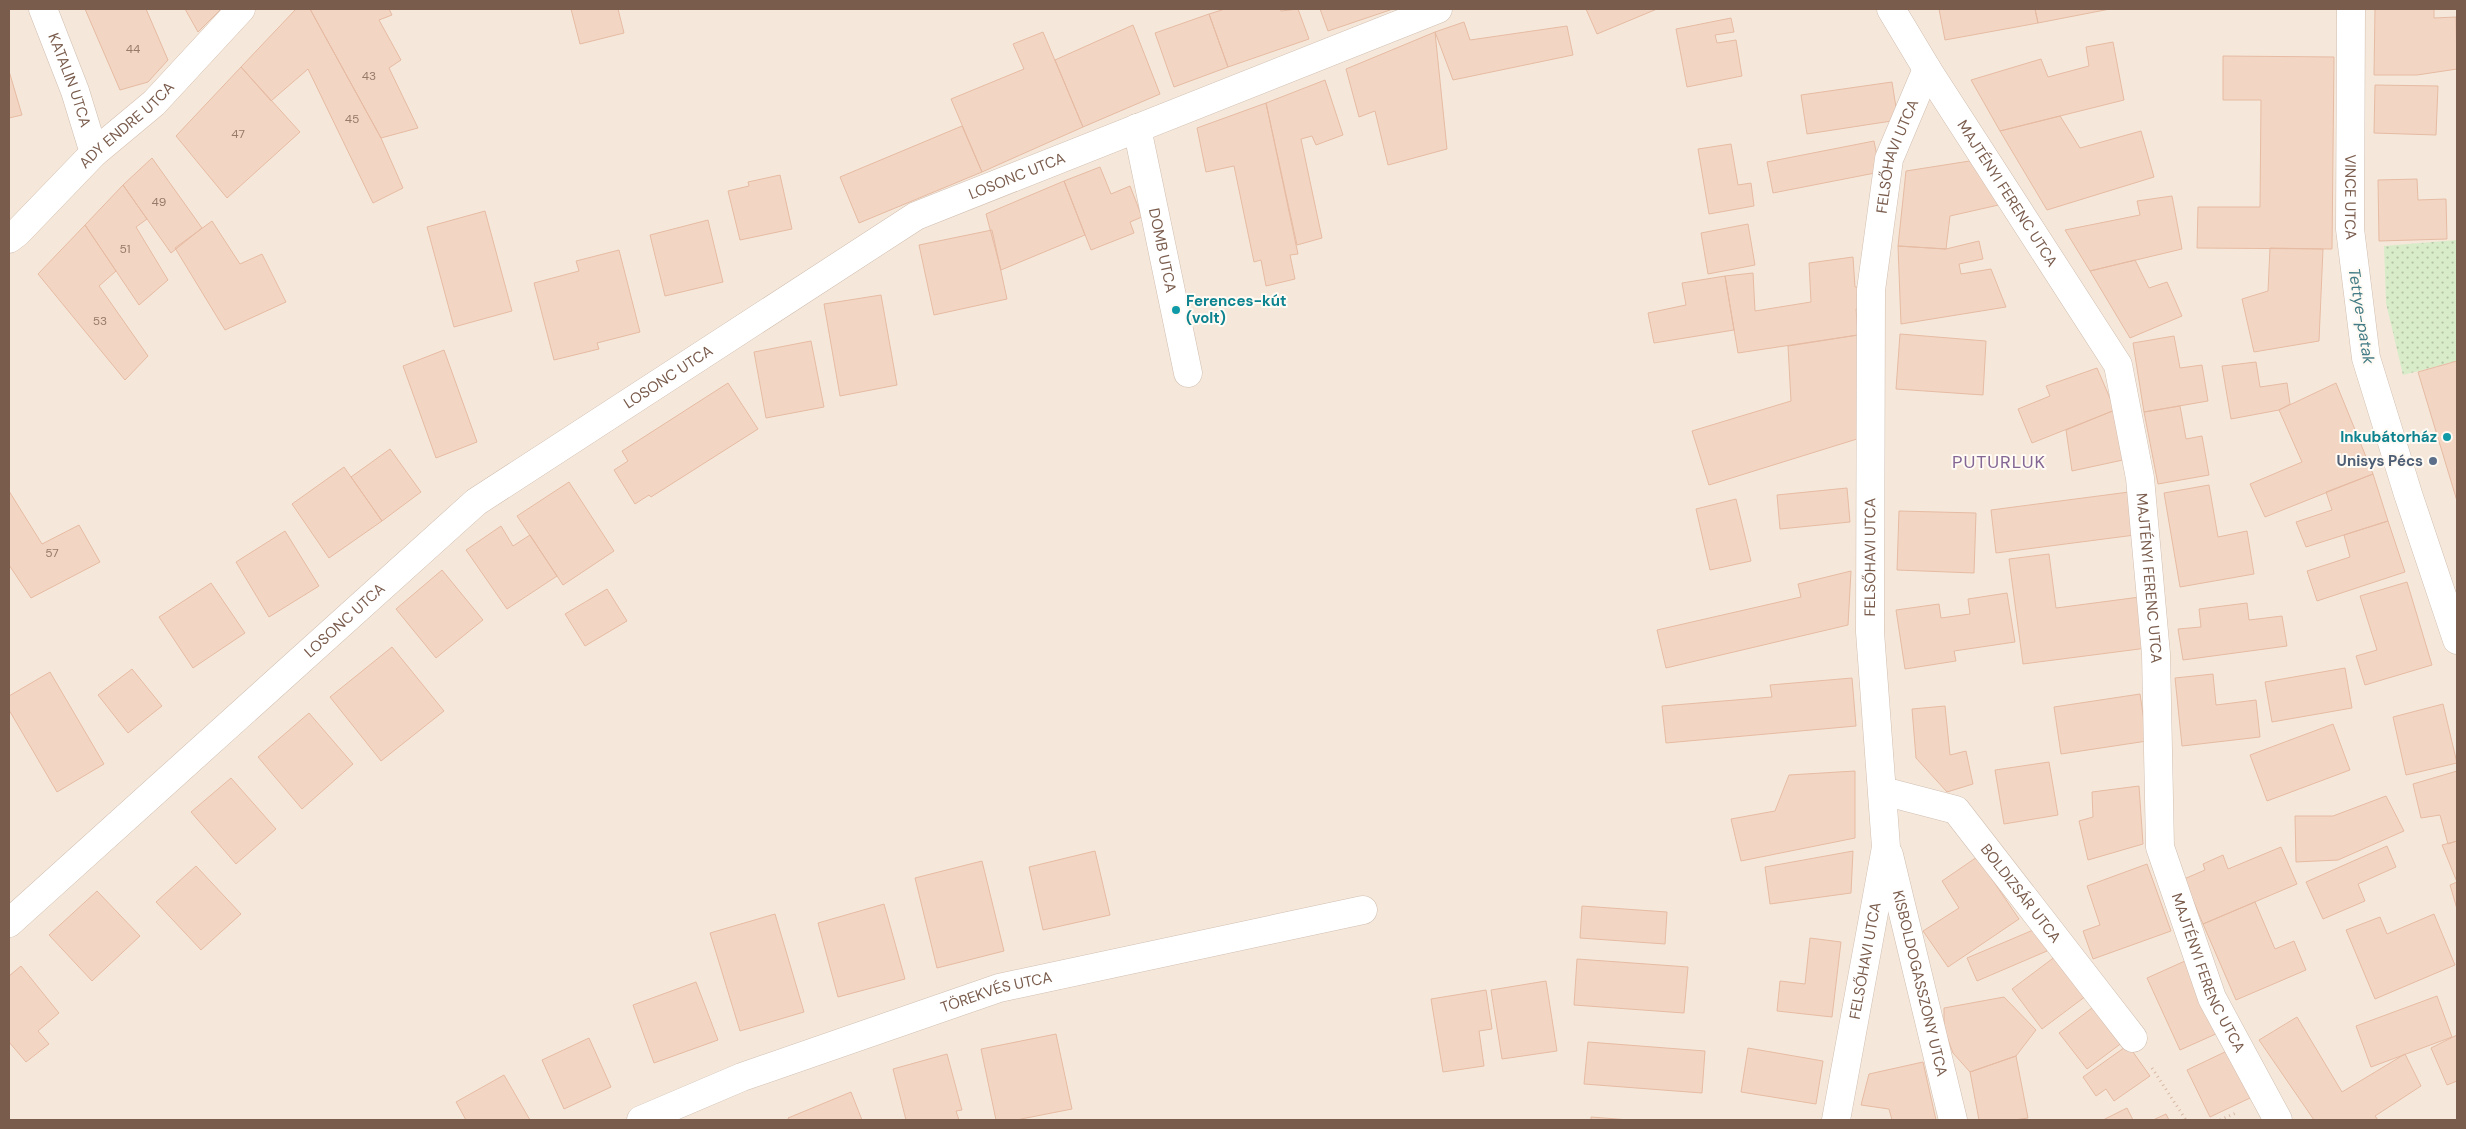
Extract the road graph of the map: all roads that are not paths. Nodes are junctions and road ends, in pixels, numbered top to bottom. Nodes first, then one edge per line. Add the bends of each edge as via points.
1 (43, 9) edge
2 (241, 9) edge
3 (1438, 9) edge
4 (1891, 9) edge
5 (2351, 9) edge
6 (1927, 68) junction
7 (1137, 128) junction
8 (94, 153) junction
9 (9, 239) edge
10 (1188, 373) dead end
11 (2457, 640) edge
12 (1883, 791) junction
13 (1886, 847) junction
14 (1363, 910) dead end
15 (9, 924) edge
16 (2133, 1038) road end
17 (641, 1120) edge
18 (1836, 1120) edge
19 (1953, 1120) edge
20 (2278, 1120) edge

1 - 8 street, KATALIN UTCA via 75,91
2 - 8 street, ADY ENDRE UTCA via 154,103
3 - 7 street, LOSONC UTCA
4 - 6 street
5 - 11 street, VINCE UTCA via 2350,229 2366,358
6 - 12 street, FELSŐHAVI UTCA via 1889,159 1871,290 1870,632
6 - 20 street, MAJTÉNYI FERENC UTCA via 2118,365 2140,478 2156,654 2160,847 2212,998
7 - 10 street, DOMB UTCA
7 - 15 street, LOSONC UTCA via 916,216 476,502
8 - 9 street, ADY ENDRE UTCA
12 - 13 street, FELSŐHAVI UTCA
12 - 16 street, BOLDIZSÁR UTCA via 1956,810
13 - 18 street, FELSŐHAVI UTCA
13 - 19 street, KISBOLDOGASSZONY UTCA
14 - 17 street, TÖREKVÉS UTCA via 999,988 742,1077

